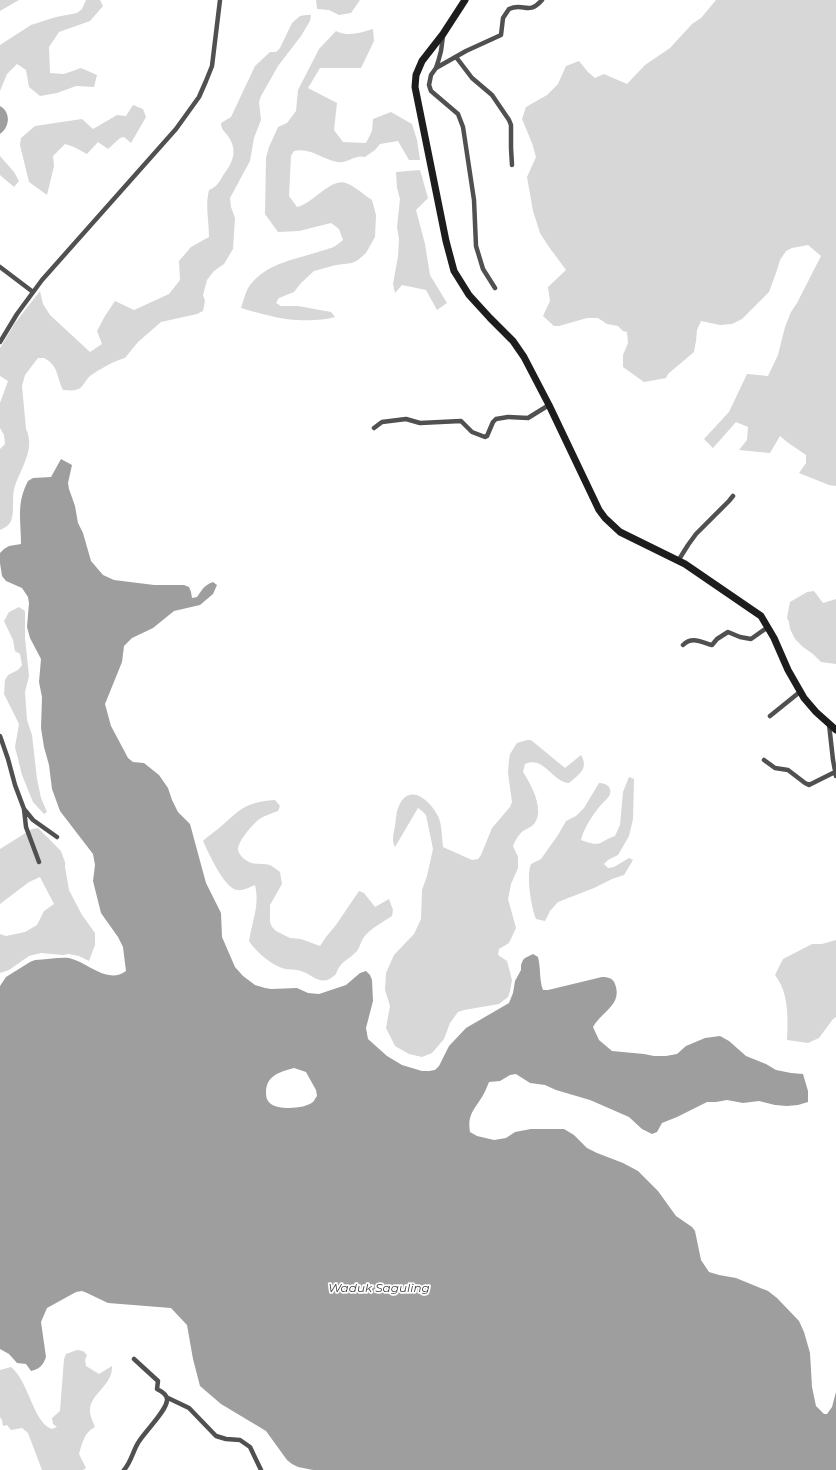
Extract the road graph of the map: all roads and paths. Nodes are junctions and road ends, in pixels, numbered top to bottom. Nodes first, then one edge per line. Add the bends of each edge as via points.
1 (220, 0) edge
2 (465, 0) edge
3 (542, 0) edge
4 (443, 34) junction
5 (456, 57) junction
6 (436, 68) junction
7 (512, 165) dead end
8 (0, 267) edge
9 (495, 288) dead end
10 (33, 292) junction
11 (0, 342) edge
12 (549, 405) junction
13 (374, 428) dead end
14 (733, 496) dead end
15 (678, 561) junction
16 (768, 627) junction
17 (683, 645) dead end
18 (800, 691) junction
19 (770, 716) dead end
20 (829, 724) junction
21 (836, 730) edge
22 (0, 736) edge
23 (764, 760) dead end
24 (835, 774) edge
25 (24, 809) junction
26 (57, 837) dead end
27 (39, 862) dead end
28 (134, 1359) dead end
29 (168, 1398) junction
30 (125, 1468) edge
31 (132, 1470) edge
32 (261, 1470) edge

1 - 10 street via 212,66 199,97 176,129
2 - 4 main road
3 - 5 street via 530,9 509,9 503,18 501,35
4 - 6 street
4 - 12 main road via 419,65 415,87 450,257 454,271 469,295 513,341 524,357
5 - 6 street
5 - 7 street via 472,78 495,98 510,120
6 - 9 street via 429,85 431,91 458,114 463,127 474,200 476,246 483,269
8 - 10 street
10 - 11 street
12 - 13 street via 528,418 496,419 484,437 472,432 461,421 420,422 406,419 382,422
12 - 15 main road via 583,479 605,518 628,537
14 - 15 street via 696,534
15 - 16 main road via 756,612
16 - 17 street via 751,639 728,632 712,645 692,639
16 - 18 main road
18 - 19 street
18 - 20 main road
20 - 21 main road
20 - 24 street
22 - 25 street
23 - 24 street via 775,768 788,770 807,784
25 - 26 street via 33,820
25 - 27 street via 26,827
28 - 29 street via 158,1381 157,1389
29 - 30 street via 160,1414 138,1443
29 - 32 street via 189,1408 216,1436 240,1440 250,1447
30 - 31 street

